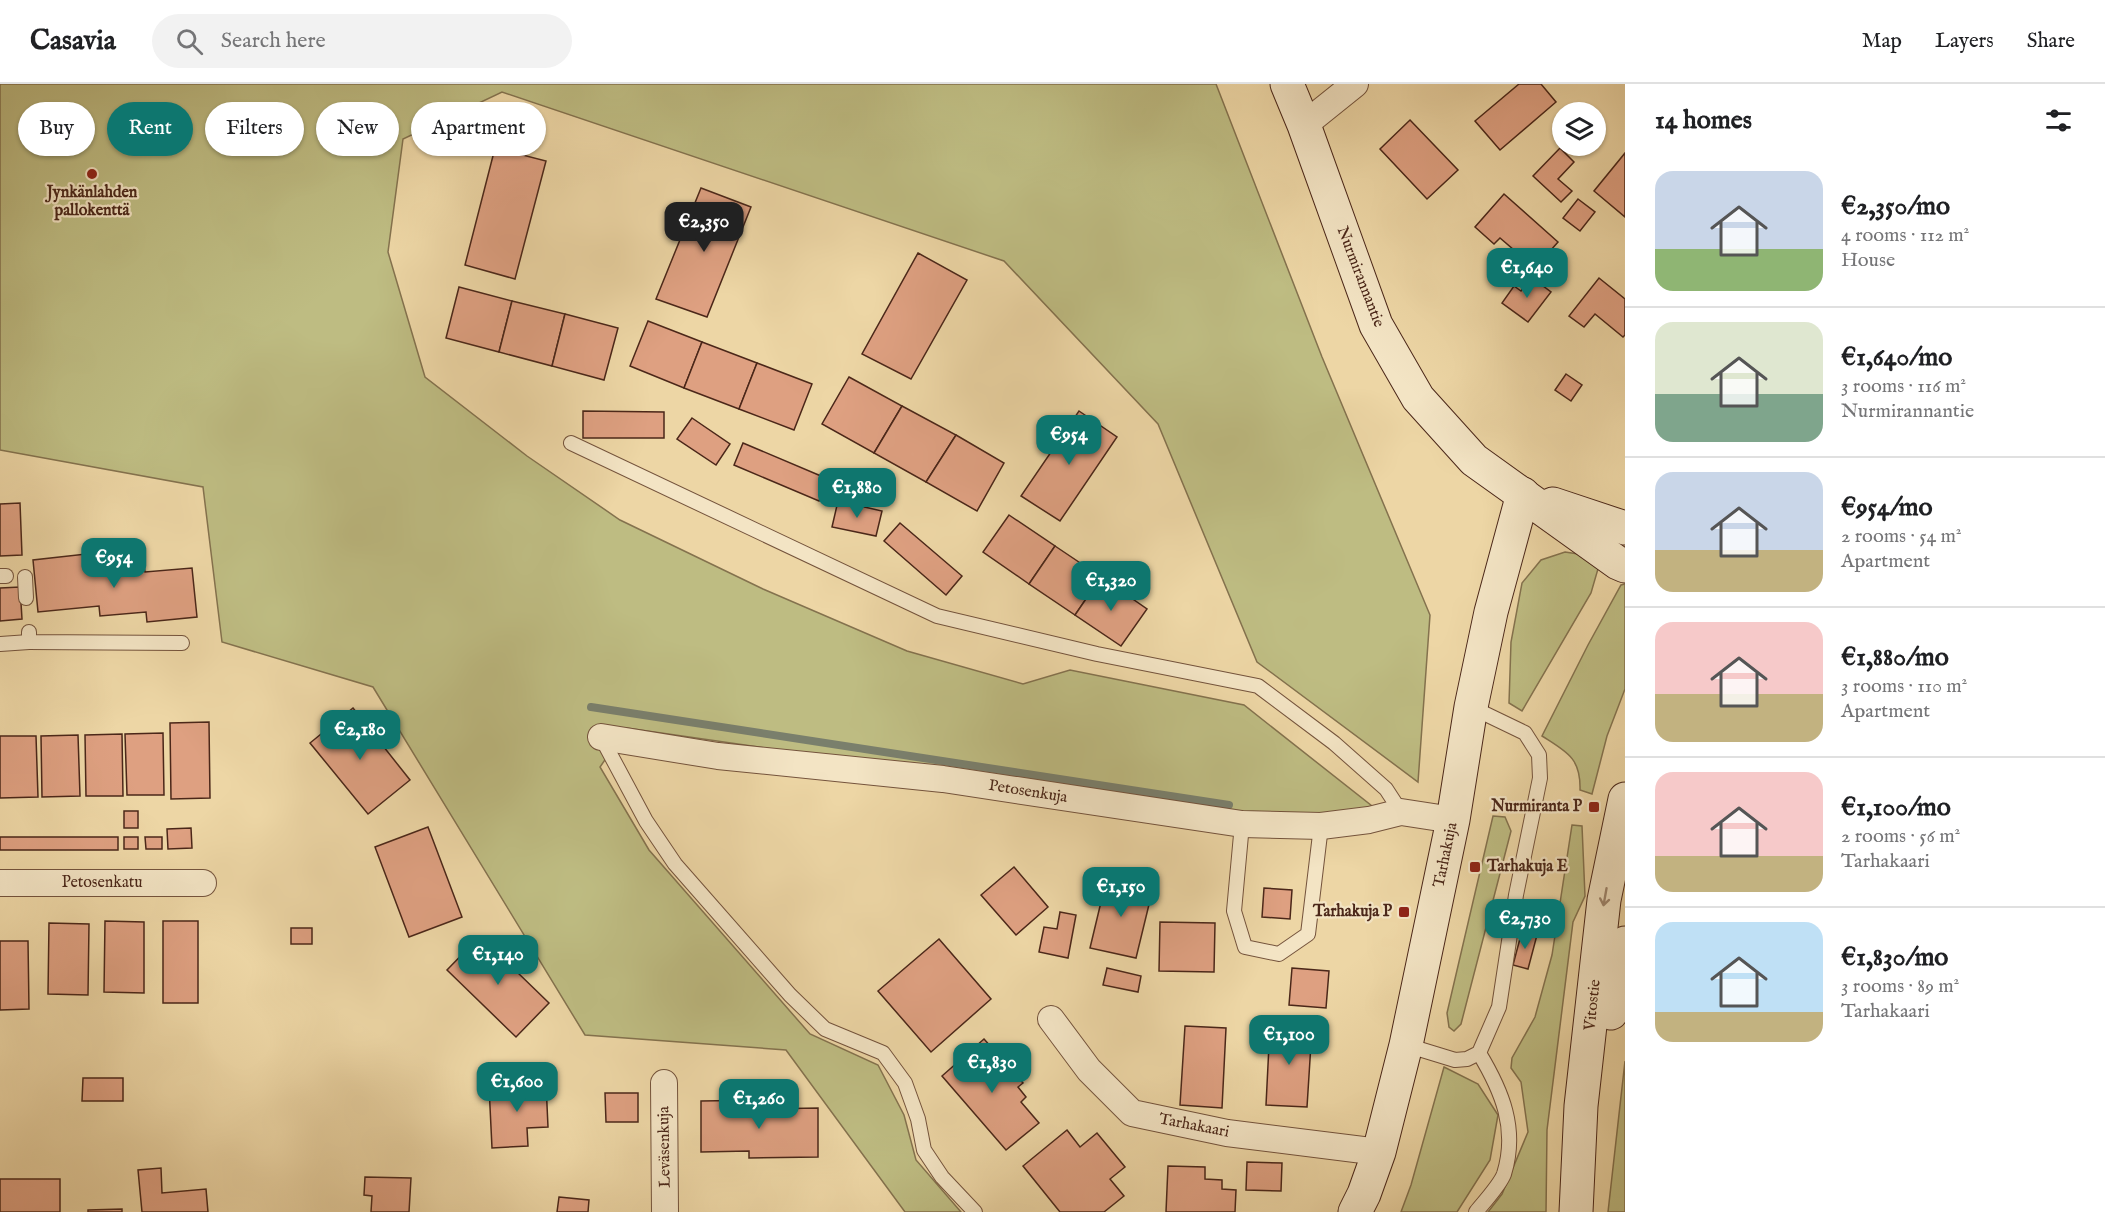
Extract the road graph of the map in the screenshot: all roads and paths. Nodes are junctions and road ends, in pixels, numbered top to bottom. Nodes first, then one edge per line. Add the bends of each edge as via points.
1 (1287, 84) edge
2 (1355, 84) edge
3 (1304, 125) junction
4 (571, 443) dead end
5 (1523, 494) junction
6 (1625, 528) edge
7 (1625, 566) edge
8 (25, 577) dead end
9 (26, 598) dead end
10 (182, 643) dead end
11 (0, 644) edge
12 (1471, 708) junction
13 (601, 737) joint
14 (1625, 799) edge
15 (1401, 812) junction
16 (1453, 820) junction
17 (1242, 824) junction
18 (1321, 826) junction
19 (0, 883) edge
20 (203, 883) dead end
21 (1625, 943) edge
22 (1051, 1019) dead end
23 (1406, 1045) junction
24 (1479, 1053) junction
25 (664, 1083) dead end
26 (1581, 1106) junction
27 (1379, 1152) junction
28 (665, 1212) edge
29 (975, 1212) edge
30 (1355, 1212) edge
31 (1476, 1212) edge
32 (1576, 1212) edge

1 - 3 street, Nurmirannantie
2 - 3 street
3 - 5 street, Nurmirannantie via 1376,325 1418,398 1474,460
4 - 15 lane via 937,616 1097,654 1258,686 1334,742 1386,789
5 - 6 street, Nurmirannantie
5 - 7 street, Nurmirannantie
5 - 12 street, Tarhakuja via 1491,612
8 - 9 lane
10 - 11 lane via 29,637
12 - 16 street, Tarhakuja
12 - 24 lane via 1525,733 1539,755 1540,778 1516,895 1499,1007
13 - 17 street, Petosenkuja via 718,756 943,779
13 - 29 lane via 646,821 675,864 790,995 825,1029 883,1053 905,1083 924,1150 942,1177
14 -> 26 street, Vitostie via 1604,900
15 - 16 street, Petosenkuja
15 - 18 street, Petosenkuja
16 - 23 street, Tarhakuja
17 - 18 street, Petosenkuja
17 - 18 lane via 1234,911 1245,947 1279,954 1308,934
19 - 20 street, Petosenkatu
21 - 26 street, Vitostie via 1611,1016
22 - 27 street, Tarhakaari via 1089,1070 1132,1113 1227,1133
23 - 24 lane via 1455,1060
23 - 27 street, Tarhakuja
24 - 31 lane via 1497,1083 1511,1132 1504,1176
25 - 28 street, Leväsenkuja
26 - 32 street, Vitostie
27 - 30 street, Tarhakuja

